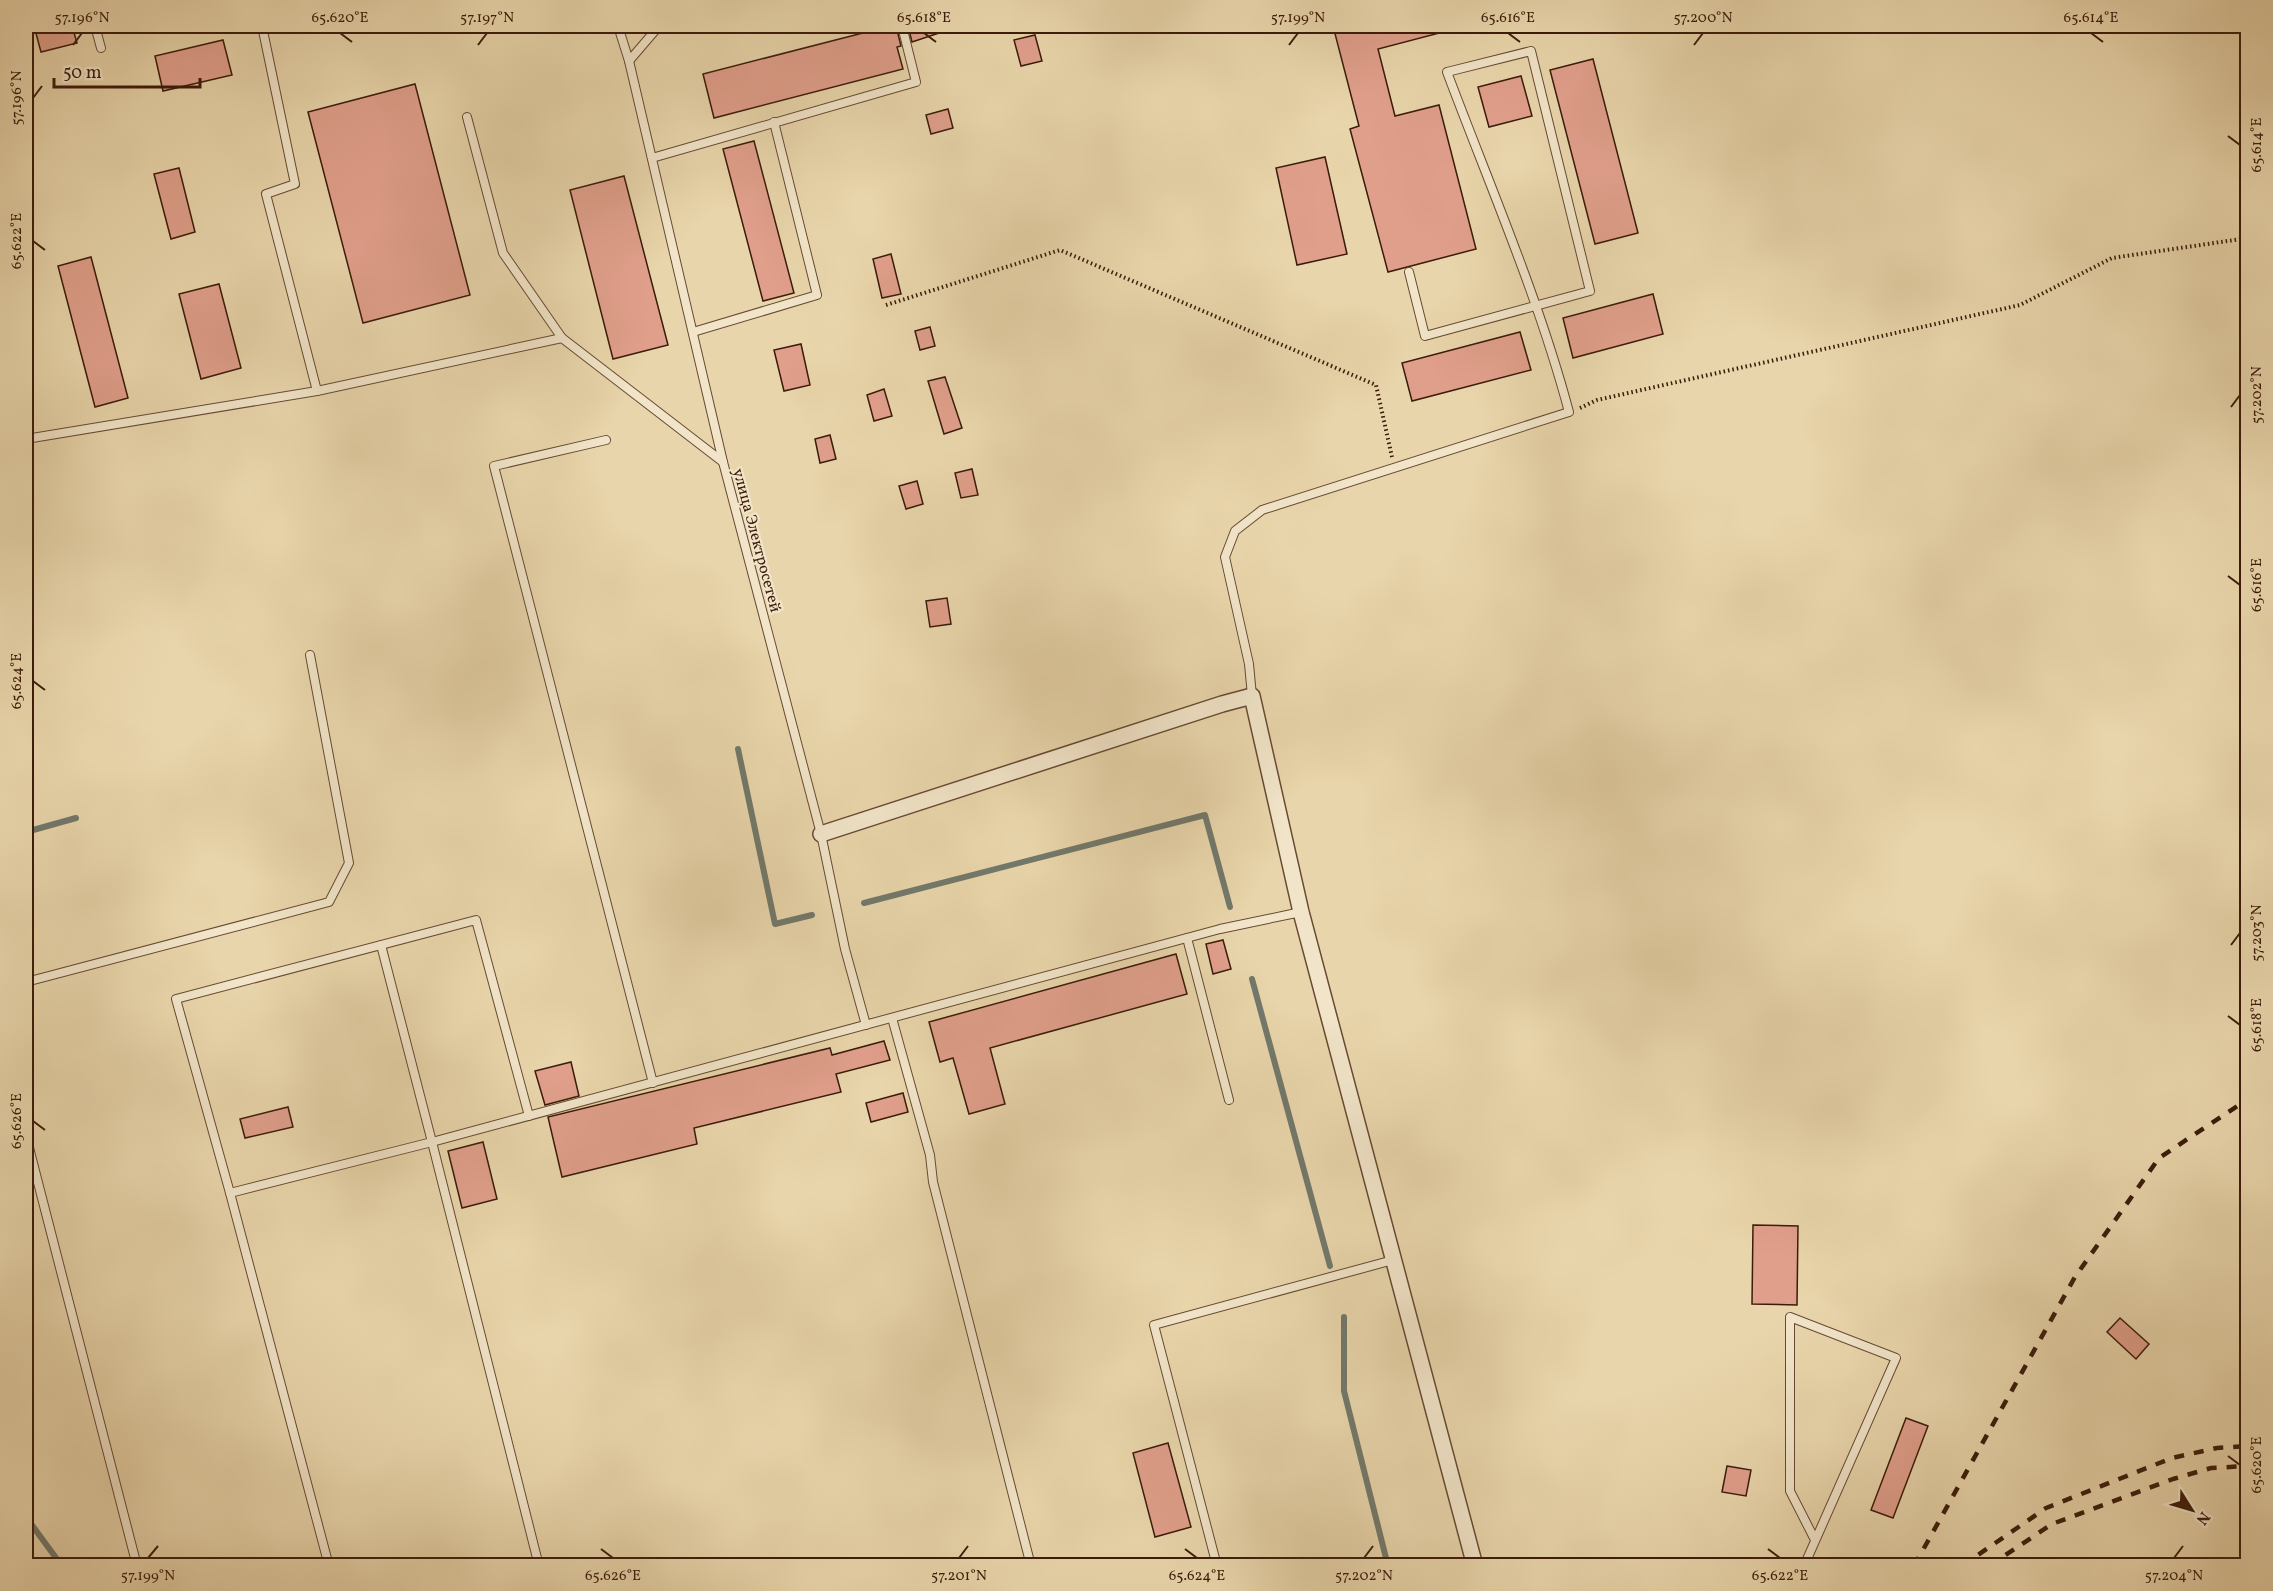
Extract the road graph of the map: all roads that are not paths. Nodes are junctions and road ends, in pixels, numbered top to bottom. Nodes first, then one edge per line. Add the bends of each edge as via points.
1 (95, 26) edge
2 (262, 26) edge
3 (618, 26) edge
4 (659, 26) edge
5 (902, 26) edge
6 (101, 48) dead end
7 (629, 61) junction
8 (467, 117) dead end
9 (774, 122) junction
10 (651, 158) junction
11 (1409, 272) dead end
12 (1534, 306) junction
13 (693, 332) junction
14 (562, 339) junction
15 (316, 391) junction
16 (26, 439) edge
17 (606, 440) dead end
18 (723, 462) junction
19 (310, 655) dead end
20 (1252, 696) junction
21 (821, 834) junction
22 (1301, 912) junction
23 (1187, 938) junction
24 (381, 945) junction
25 (26, 982) edge
26 (892, 1018) junction
27 (866, 1025) junction
28 (652, 1083) junction
29 (1229, 1100) dead end
30 (529, 1116) junction
31 (26, 1136) edge
32 (432, 1143) junction
33 (230, 1193) junction
34 (1393, 1260) junction
35 (1815, 1540) junction
36 (137, 1566) edge
37 (329, 1566) edge
38 (539, 1566) edge
39 (1031, 1566) edge
40 (1217, 1566) edge
41 (1475, 1566) edge
42 (1804, 1566) edge

1 - 6 lane
2 - 15 lane via 296,184 266,194
3 - 7 lane, улица Электросетей
4 - 7 lane
5 - 9 lane via 916,82
7 - 10 lane, улица Электросетей
8 - 14 lane via 502,253
9 - 10 lane
9 - 13 lane via 817,295
10 - 13 lane, улица Электросетей
11 - 12 lane via 1425,336
12 - 12 lane via 1447,72 1531,51 1590,291
12 - 20 lane via 1556,363 1569,412 1262,510 1235,531 1225,557 1249,664
13 - 18 lane, улица Электросетей
14 - 15 lane
14 - 18 lane
15 - 16 lane
17 - 28 lane via 494,466
18 - 21 lane, улица Электросетей
19 - 25 lane via 349,863 329,902
20 - 21 street
20 - 22 street
21 - 27 lane, улица Электросетей via 845,949
22 - 23 lane
22 - 34 street
23 - 26 lane
23 - 29 lane
24 - 30 lane via 476,920
24 - 32 lane
24 - 33 lane via 176,999
26 - 27 lane
26 - 39 lane via 930,1155 936,1194
27 - 28 lane
28 - 30 lane
30 - 32 lane
31 - 36 lane
32 - 33 lane
32 - 38 lane
33 - 37 lane
34 - 40 lane via 1154,1325
34 - 41 street
35 - 35 lane via 1896,1358 1790,1317 1790,1491
35 - 42 lane

